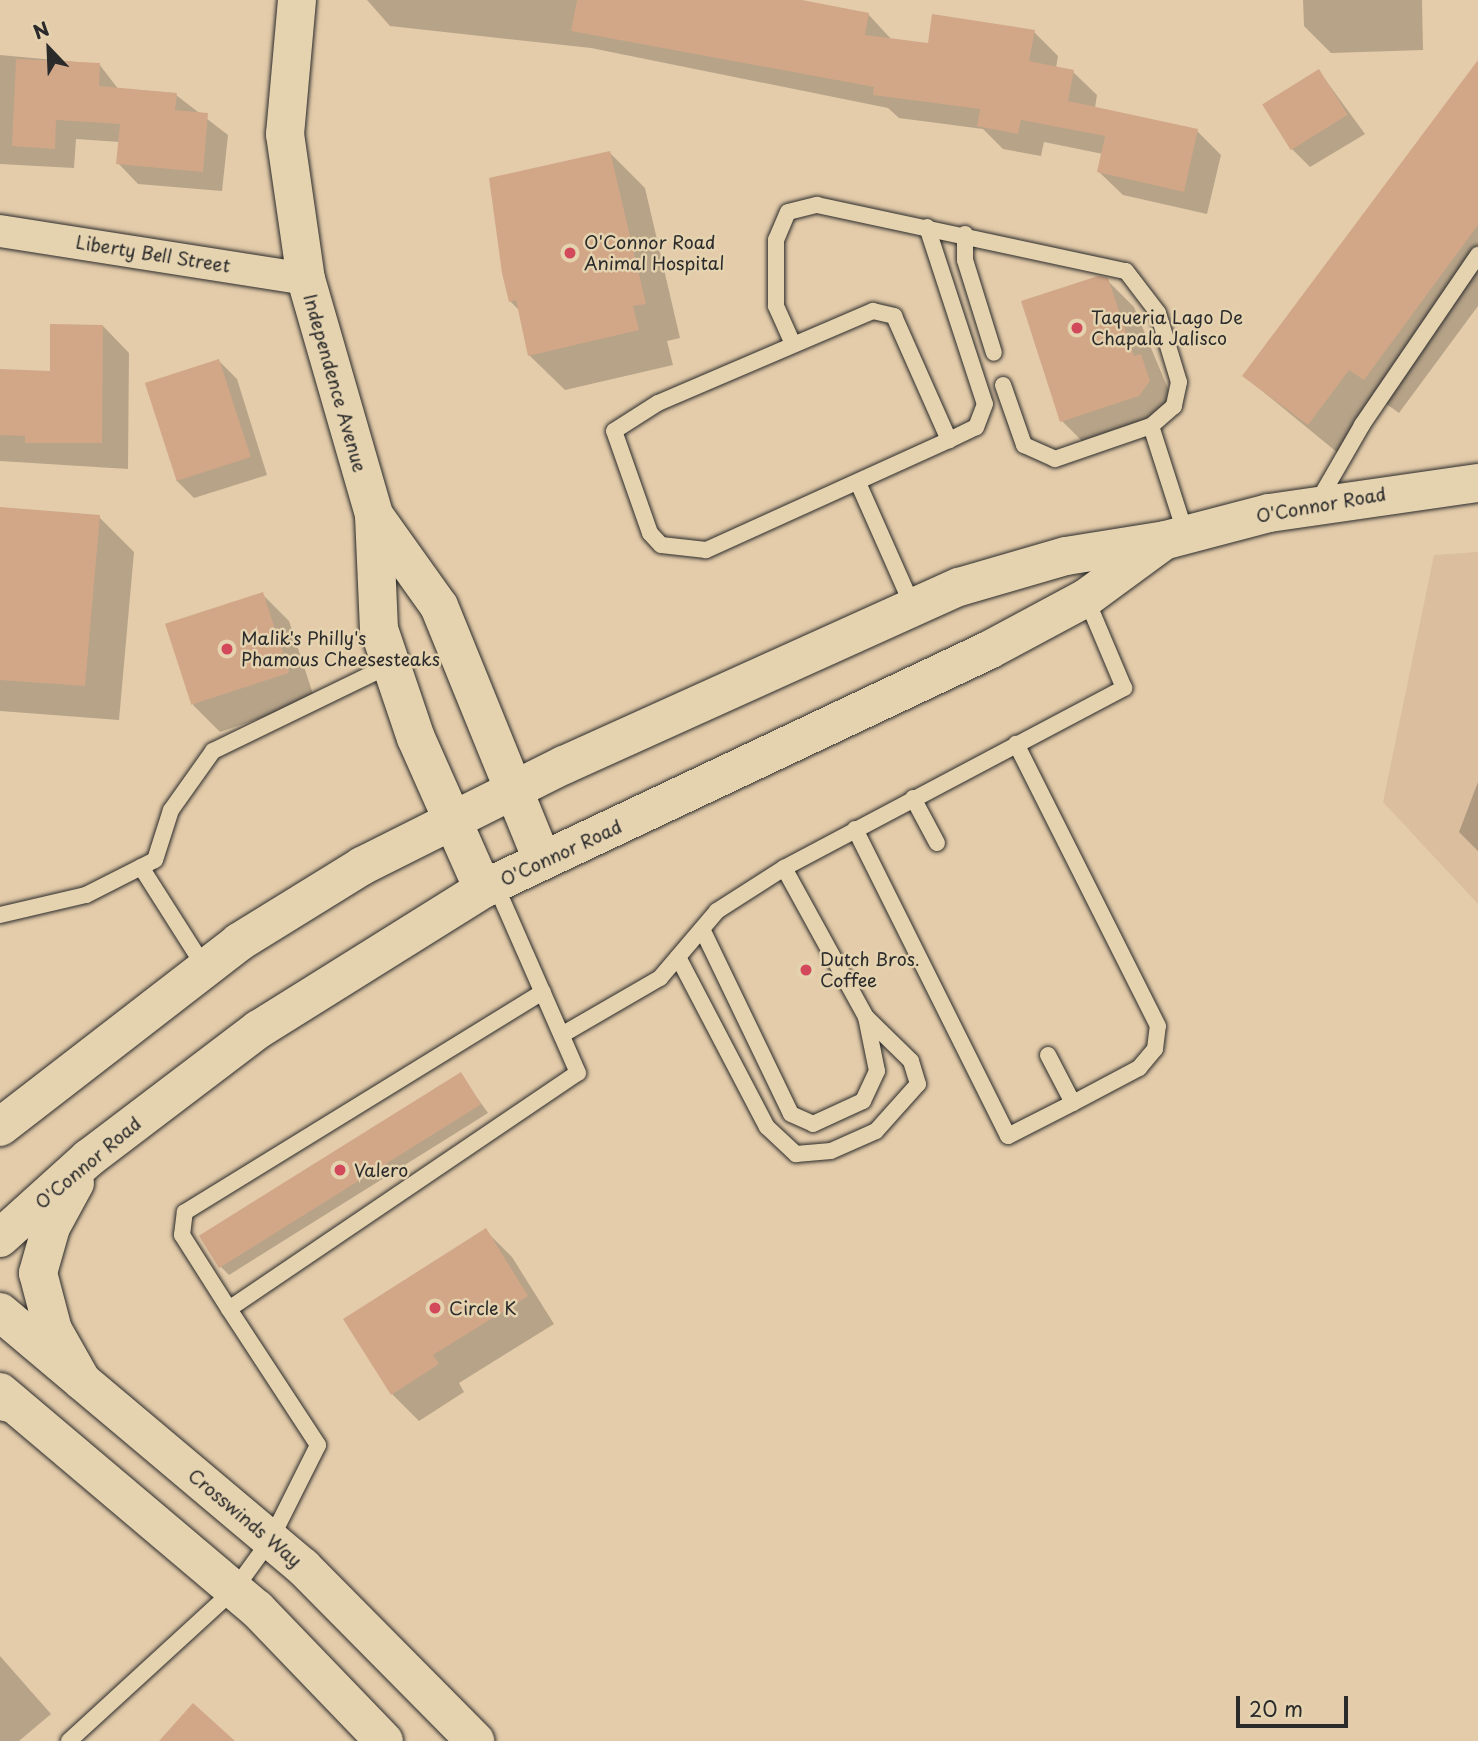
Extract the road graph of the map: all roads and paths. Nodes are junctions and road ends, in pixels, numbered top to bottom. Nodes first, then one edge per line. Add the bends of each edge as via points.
1 (297, 0) edge
2 (927, 227) junction
3 (0, 230) edge
4 (965, 234) junction
5 (1478, 256) edge
6 (1471, 278) edge
7 (306, 279) junction
8 (793, 344) junction
9 (994, 353) dead end
10 (1003, 385) dead end
11 (1151, 426) junction
12 (949, 440) junction
13 (1478, 483) edge
14 (859, 485) junction
15 (1316, 505) junction
16 (374, 515) junction
17 (1176, 538) junction
18 (1086, 598) junction
19 (913, 608) junction
20 (391, 664) junction
21 (1016, 744) junction
22 (511, 791) junction
23 (913, 798) junction
24 (452, 818) junction
25 (855, 829) junction
26 (937, 843) dead end
27 (542, 860) junction
28 (141, 867) junction
29 (785, 868) junction
30 (489, 886) junction
31 (0, 915) edge
32 (702, 929) junction
33 (678, 957) junction
34 (205, 968) junction
35 (543, 992) junction
36 (866, 1017) junction
37 (565, 1033) junction
38 (1048, 1055) dead end
39 (40, 1093) junction
40 (1073, 1103) junction
41 (0, 1108) edge
42 (0, 1127) edge
43 (89, 1158) junction
44 (0, 1238) edge
45 (229, 1308) junction
46 (0, 1312) edge
47 (82, 1381) junction
48 (5, 1399) edge
49 (271, 1539) junction
50 (234, 1590) junction
51 (69, 1741) edge
52 (384, 1741) edge
53 (475, 1741) edge

1 - 7 main road, Independence Avenue via 285,134
2 - 4 lane
2 - 8 lane via 817,205 788,212 776,240 776,306
2 - 12 lane via 985,404 976,428
3 - 7 street, Liberty Bell Street
4 - 9 lane via 965,260
4 - 11 lane via 1126,271 1158,313 1179,382 1174,406
5 - 6 lane
6 - 15 lane via 1362,425
7 - 16 main road, Independence Avenue
8 - 12 lane via 873,311 894,316
8 - 14 lane via 658,403 614,431 650,533 676,550 706,550
10 - 11 lane via 1024,445 1055,459
11 - 17 lane
12 - 14 lane
13 - 15 main road, O'Connor Road
14 - 19 lane
15 - 17 main road, O'Connor Road
16 - 20 main road, Independence Avenue via 379,629
16 - 22 main road, Independence Avenue via 439,606
17 - 18 main road, O'Connor Road
17 - 19 main road, O'Connor Road via 1066,556 959,587
18 - 21 lane via 1124,688
18 - 27 main road, O'Connor Road via 776,754
19 - 22 main road, O'Connor Road
20 - 24 main road, Independence Avenue
20 - 28 lane via 213,751 171,810 155,860
21 - 23 lane
21 - 40 lane via 1158,1026 1155,1049 1139,1068
22 - 24 main road, O'Connor Road
22 - 27 main road, Independence Avenue
23 - 25 lane
23 - 26 lane
24 - 30 main road, Independence Avenue
24 - 34 main road, O'Connor Road via 362,866
25 - 29 lane
25 - 40 lane via 1008,1136
27 - 30 main road, O'Connor Road
28 - 31 lane via 86,895
28 - 34 lane
29 - 32 lane via 717,911
29 - 36 lane
30 - 35 lane
30 - 43 main road, O'Connor Road via 259,1028
32 - 33 lane
32 - 36 lane via 791,1114 813,1124 863,1101 877,1071
33 - 36 lane via 767,1127 796,1154 831,1151 876,1131 918,1084 911,1061
33 - 37 lane via 660,978
34 - 39 main road, O'Connor Road
35 - 37 lane
35 - 45 lane via 185,1212 182,1235
37 - 45 lane via 578,1073 567,1083
38 - 40 lane
39 - 41 main road
39 - 42 main road, O'Connor Road
43 - 44 main road, O'Connor Road
43 - 47 main road via 51,1227 38,1273 53,1330
45 - 49 lane via 318,1445
46 - 47 main road, Crosswinds Way
47 - 49 main road, Crosswinds Way
48 - 50 main road
49 - 50 lane
49 - 53 main road, Crosswinds Way via 411,1669
50 - 51 lane
50 - 52 main road via 338,1688

